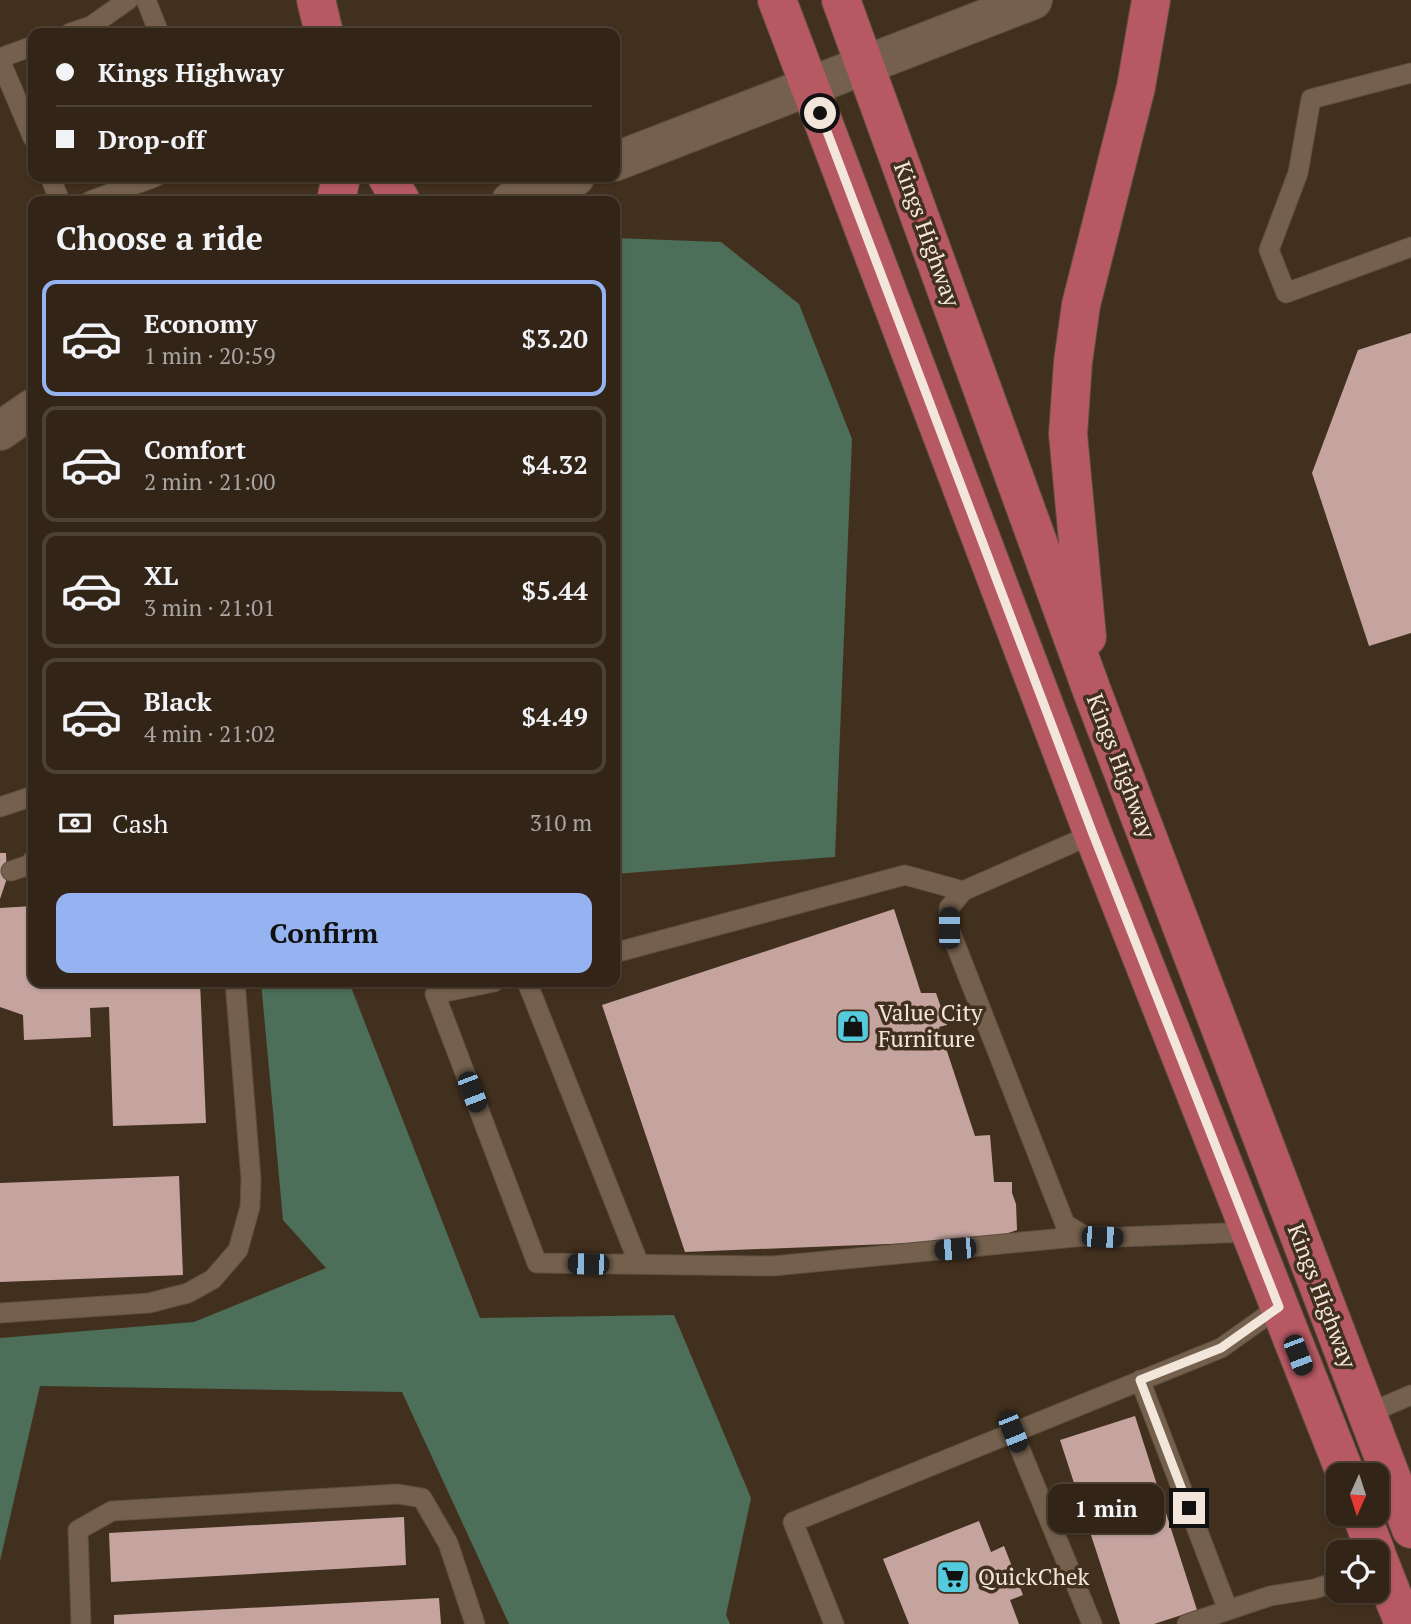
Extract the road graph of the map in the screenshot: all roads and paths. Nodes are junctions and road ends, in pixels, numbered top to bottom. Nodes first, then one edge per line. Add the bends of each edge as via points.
1 (128, 0) edge
2 (146, 0) edge
3 (316, 0) edge
4 (777, 0) edge
5 (841, 0) edge
6 (1033, 0) edge
7 (1151, 0) edge
8 (93, 28) edge
9 (157, 28) edge
10 (323, 28) edge
11 (28, 48) edge
12 (0, 59) edge
13 (866, 64) junction
14 (1411, 73) edge
15 (810, 87) junction
16 (28, 126) edge
17 (620, 160) edge
18 (140, 182) edge
19 (562, 182) edge
20 (103, 196) edge
21 (524, 196) edge
22 (1411, 247) edge
23 (28, 411) edge
24 (0, 431) edge
25 (1092, 691) junction
26 (28, 798) edge
27 (0, 807) edge
28 (1093, 834) junction
29 (28, 864) edge
30 (11, 871) dead end
31 (963, 891) junction
32 (620, 951) edge
33 (235, 987) edge
34 (469, 987) edge
35 (529, 987) edge
36 (1250, 1232) junction
37 (1086, 1236) junction
38 (639, 1264) junction
39 (1279, 1307) junction
40 (0, 1313) edge
41 (1140, 1380) junction
42 (1411, 1395) edge
43 (1367, 1415) junction
44 (1013, 1432) junction
45 (1341, 1463) edge
46 (1411, 1529) edge
47 (1326, 1585) edge
48 (1389, 1588) edge
49 (1228, 1610) junction
50 (81, 1624) edge
51 (475, 1624) edge
52 (834, 1624) edge
53 (1091, 1624) edge
54 (1187, 1624) edge
55 (1404, 1624) edge

1 - 8 lane
2 - 9 lane
3 - 10 main road
4 - 15 main road, Kings Highway
5 - 13 main road, Kings Highway
6 - 13 street
7 - 25 main road via 1136,87 1081,305 1073,362 1068,434
11 - 12 lane
12 - 16 lane
13 - 15 street
13 - 25 main road, Kings Highway
14 - 22 lane via 1311,99 1298,173 1269,250 1286,293
15 - 17 street
15 - 28 main road, Kings Highway
18 - 20 lane
19 - 21 street
23 - 24 street
25 - 43 main road, Kings Highway
26 - 27 lane
28 - 31 lane
28 - 36 main road, Kings Highway
29 - 30 lane
31 - 32 lane via 905,875
31 - 37 lane via 949,908 949,928 1065,1224
33 - 40 lane via 251,1179 250,1207 238,1250 214,1279 188,1293 149,1303
34 - 38 lane via 435,994 537,1263
35 - 38 lane
36 - 37 lane
36 - 39 main road, Kings Highway
37 - 38 lane via 772,1266
39 - 41 lane via 1221,1348
39 - 45 main road, Kings Highway
41 - 44 lane
41 - 49 lane
42 - 43 lane
43 - 46 main road, Kings Highway
44 - 52 lane via 793,1522
44 - 53 lane
47 - 49 lane
48 - 55 main road
49 - 54 lane
50 - 51 lane via 78,1530 112,1511 398,1494 422,1498 447,1543

